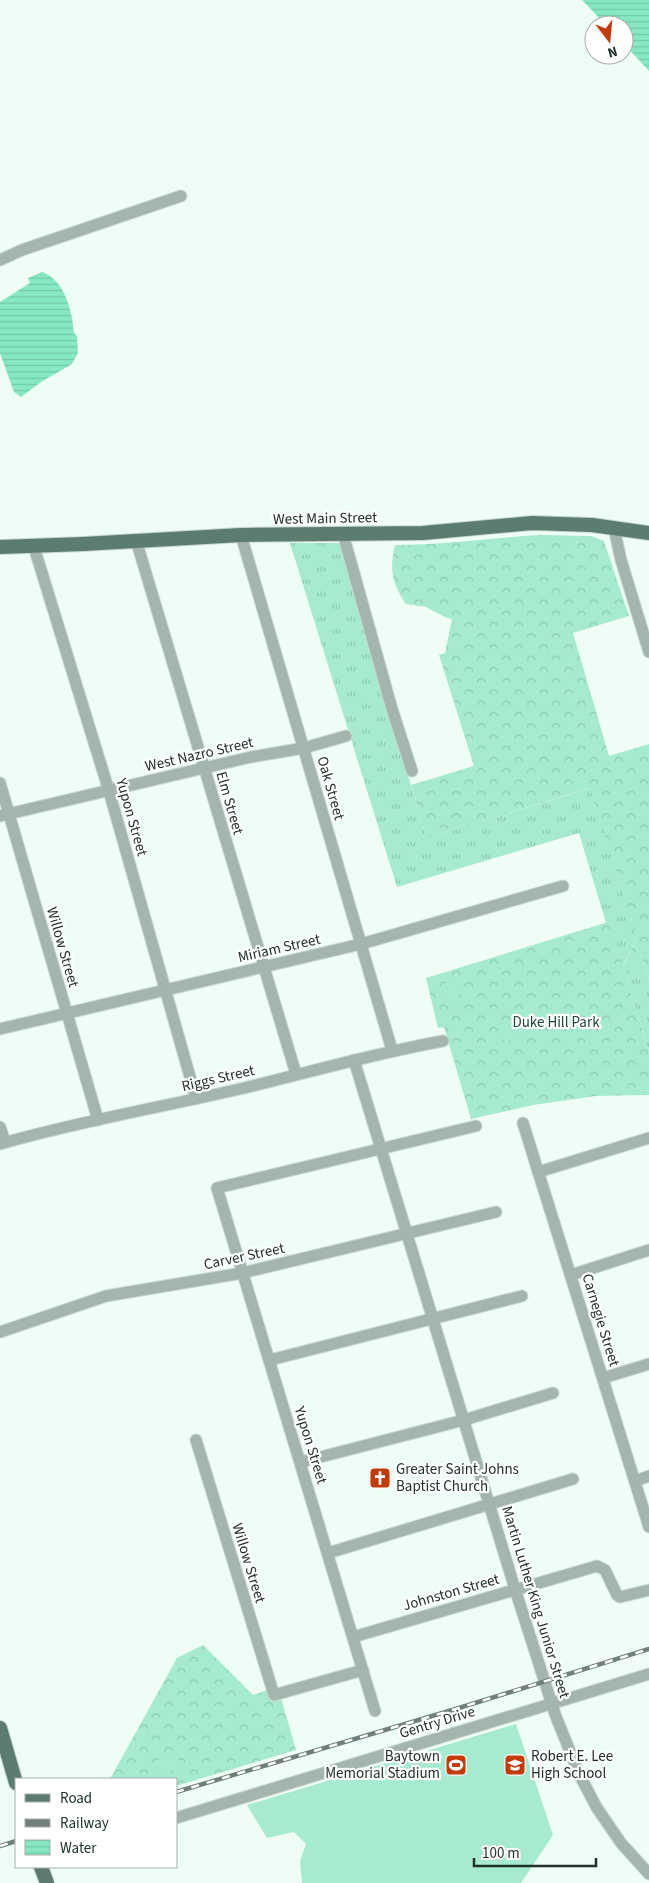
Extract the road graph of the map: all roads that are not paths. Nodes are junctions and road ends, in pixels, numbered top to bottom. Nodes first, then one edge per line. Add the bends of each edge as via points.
1 (180, 196) dead end
2 (0, 260) edge
3 (614, 528) junction
4 (649, 533) edge
5 (343, 534) junction
6 (241, 535) junction
7 (136, 540) junction
8 (0, 547) edge
9 (34, 547) junction
10 (649, 652) edge
11 (346, 736) dead end
12 (304, 748) junction
13 (204, 768) junction
14 (412, 771) dead end
15 (0, 783) edge
16 (109, 791) junction
17 (5, 814) edge
18 (563, 886) dead end
19 (361, 944) junction
20 (263, 967) junction
21 (166, 989) junction
22 (66, 1014) junction
23 (0, 1029) edge
24 (443, 1041) dead end
25 (392, 1050) junction
26 (354, 1060) junction
27 (296, 1074) junction
28 (196, 1098) junction
29 (98, 1120) junction
30 (523, 1123) dead end
31 (476, 1126) dead end
32 (0, 1127) edge
33 (649, 1138) edge
34 (2, 1143) edge
35 (380, 1149) junction
36 (538, 1172) junction
37 (496, 1212) dead end
38 (406, 1233) junction
39 (649, 1250) edge
40 (242, 1273) junction
41 (571, 1275) junction
42 (522, 1296) dead end
43 (433, 1319) junction
44 (0, 1332) edge
45 (270, 1360) junction
46 (649, 1364) edge
47 (603, 1378) junction
48 (553, 1393) dead end
49 (464, 1420) junction
50 (196, 1440) dead end
51 (301, 1462) junction
52 (649, 1476) edge
53 (573, 1479) dead end
54 (635, 1481) junction
55 (490, 1504) junction
56 (649, 1527) edge
57 (328, 1553) junction
58 (515, 1589) junction
59 (649, 1590) edge
60 (353, 1637) junction
61 (362, 1670) junction
62 (649, 1674) edge
63 (551, 1703) junction
64 (375, 1711) dead end
65 (0, 1728) edge
66 (15, 1780) edge
67 (178, 1817) edge
68 (41, 1868) edge
69 (649, 1874) edge
70 (46, 1883) edge

1 - 2 street
3 - 4 main road, West Main Street
3 - 5 main road, West Main Street via 532,523 423,533
3 - 10 street
5 - 6 main road, West Main Street
5 - 14 street
6 - 7 main road, West Main Street
6 - 12 street, Oak Street
7 - 9 main road, West Main Street
7 - 13 street, Elm Street
8 - 9 main road, West Main Street
9 - 16 street, Yupon Street
11 - 12 street, West Nazro Street
12 - 13 street, West Nazro Street
12 - 19 street, Oak Street
13 - 16 street, West Nazro Street
13 - 20 street, Elm Street
15 - 17 street, Willow Street
16 - 17 street, West Nazro Street
16 - 21 street, Yupon Street
17 - 22 street, Willow Street
18 - 19 street, Miriam Street
19 - 20 street, Miriam Street
19 - 25 street, Oak Street
20 - 21 street, Miriam Street
20 - 27 street, Elm Street
21 - 22 street, Miriam Street
21 - 28 street, Yupon Street
22 - 23 street, Miriam Street
22 - 29 street, Willow Street
24 - 25 street, Riggs Street
25 - 26 street, Riggs Street
26 - 27 street, Riggs Street
26 - 35 street, Martin Luther King Junior Street
27 - 28 street, Riggs Street
28 - 29 street, Riggs Street
29 - 34 street, Riggs Street
30 - 36 street, Carnegie Street
31 - 35 street
32 - 34 street
33 - 36 street
35 - 38 street, Martin Luther King Junior Street
35 - 40 street, Yupon Street via 217,1188
36 - 41 street, Carnegie Street
37 - 38 street, Carver Street
38 - 40 street, Carver Street
38 - 43 street, Martin Luther King Junior Street
39 - 41 street
40 - 44 street, Carver Street via 106,1296
40 - 45 street, Yupon Street
41 - 47 street, Carnegie Street
42 - 43 street
43 - 45 street
43 - 49 street, Martin Luther King Junior Street
45 - 51 street, Yupon Street
46 - 47 street
47 - 54 street, Carnegie Street
48 - 49 street
49 - 51 street
49 - 55 street, Martin Luther King Junior Street
50 - 61 street, Willow Street via 274,1694
51 - 57 street, Yupon Street
52 - 54 street
53 - 55 street
54 - 56 street, Carnegie Street
55 - 57 street
55 - 58 street, Martin Luther King Junior Street
57 - 60 street, Yupon Street
58 - 59 street, Johnston Street via 597,1566 605,1570 616,1595 620,1597
58 - 60 street, Johnston Street
58 - 63 street, Martin Luther King Junior Street
60 - 61 street, Yupon Street
61 - 64 street, Yupon Street
62 - 63 street, Gentry Drive
63 - 67 street, Gentry Drive
63 - 69 street, Martin Luther King Junior Street via 567,1746 607,1824
65 - 66 main road
68 - 70 main road

